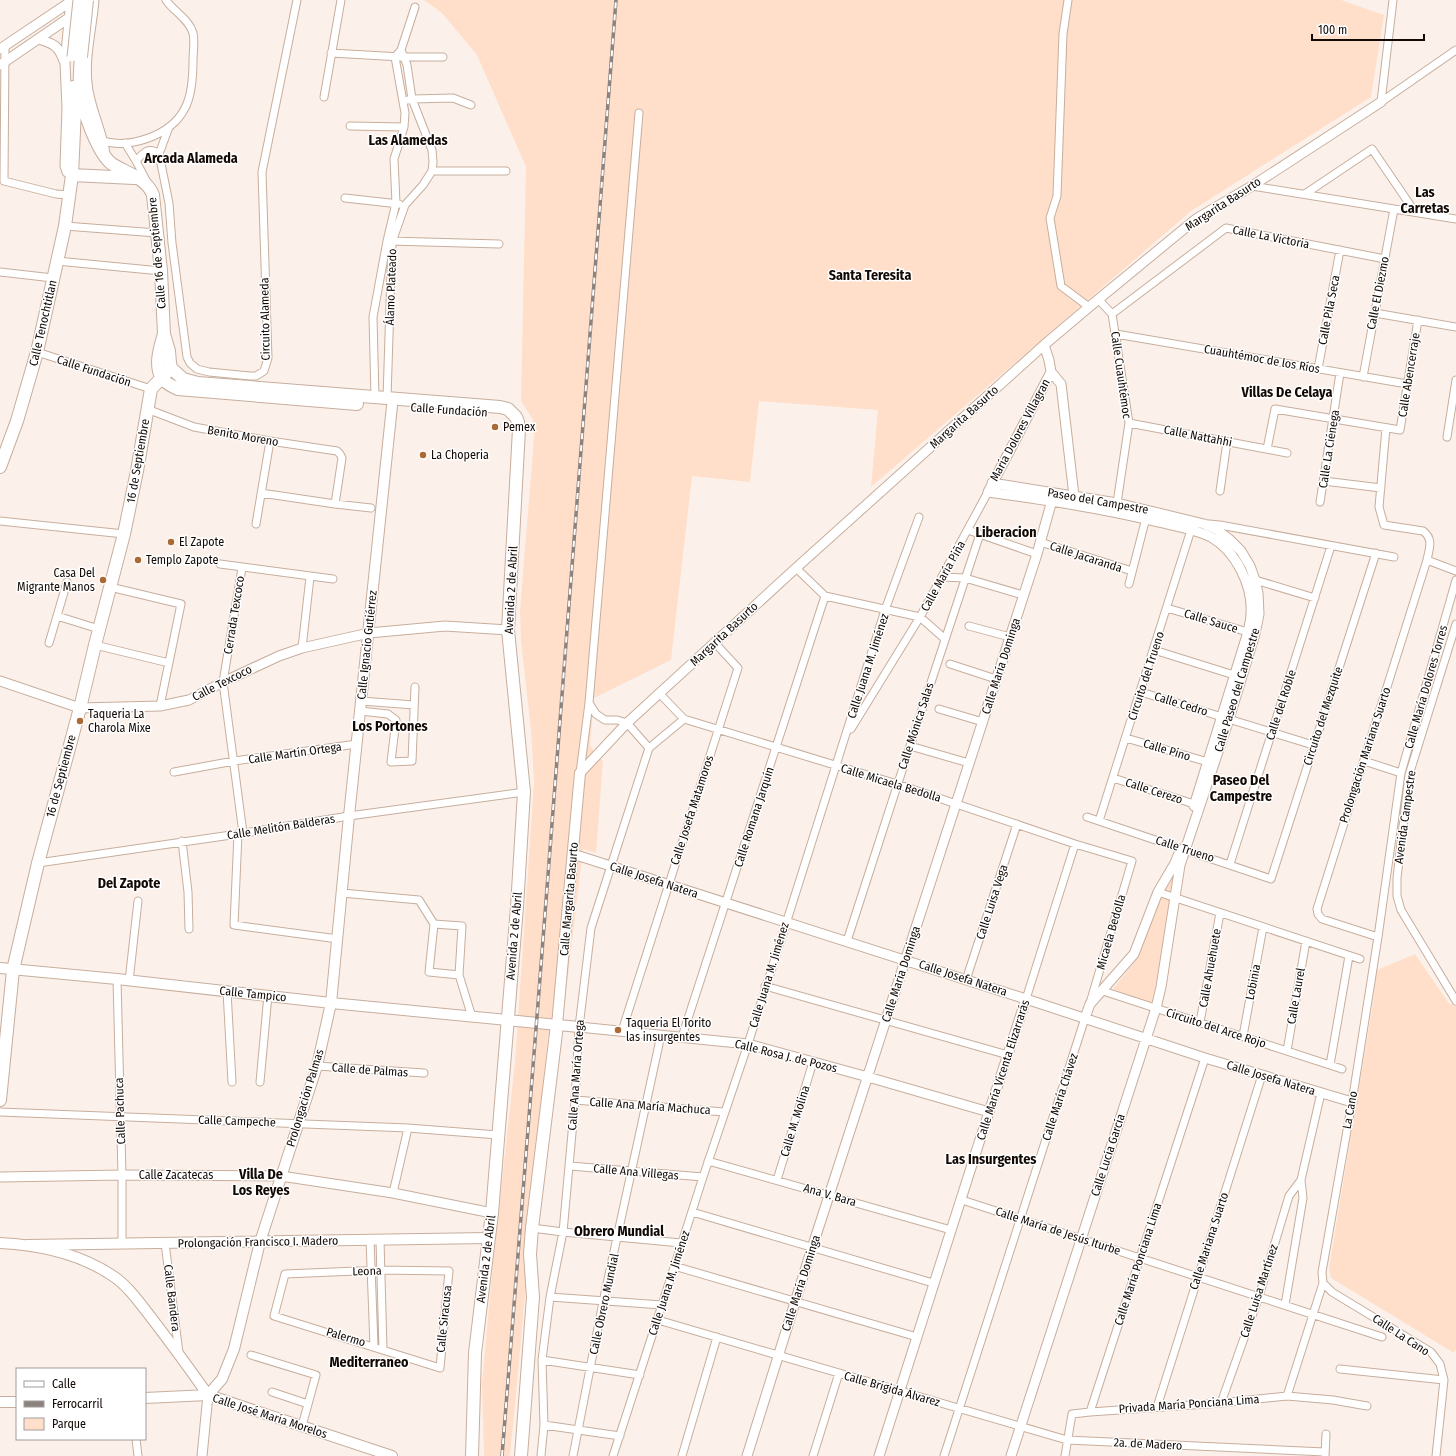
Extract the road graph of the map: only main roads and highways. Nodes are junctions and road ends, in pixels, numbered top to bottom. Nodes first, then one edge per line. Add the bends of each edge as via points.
1 (91, 2) edge
2 (73, 59) junction
3 (72, 175) junction
4 (142, 182) junction
5 (164, 334) junction
6 (171, 368) junction
7 (162, 377) junction
8 (383, 400) junction
9 (516, 417) junction
10 (0, 467) edge
11 (580, 773) road end
12 (0, 968) edge
13 (13, 970) junction
14 (331, 1003) junction
15 (507, 1021) junction
16 (557, 1025) junction
17 (579, 1027) road end
18 (1, 1083) edge
19 (0, 1100) edge
20 (488, 1238) junction
21 (260, 1242) junction
22 (0, 1243) edge
23 (27, 1244) junction
24 (530, 1254) junction
25 (208, 1395) junction
26 (146, 1398) edge
27 (0, 1402) edge
28 (16, 1402) edge
29 (392, 1456) edge
30 (472, 1456) edge
31 (514, 1456) edge
32 (521, 1456) edge

1 - 2 main road, Calle Tenochtitlan, bridge
2 - 3 main road, Calle Tenochtitlan via 75,109
2 - 4 main road via 79,76 80,93 108,161
3 - 4 main road
3 - 10 main road, Calle Tenochtitlan via 65,226 37,352 17,421
4 - 5 main road, Calle 16 de Septiembre via 153,195
5 - 6 main road
5 - 7 main road via 159,350
6 - 7 main road
6 - 8 main road, Calle Fundación via 183,379 198,383
7 - 8 main road, Calle Fundación via 178,389 328,402
7 - 13 main road, 16 de Septiembre via 150,389 124,534 38,863
8 - 9 main road, Calle Fundación
8 - 9 main road, Calle Fundación via 500,407 508,409
8 - 14 main road, Calle Ignacio Gutiérrez via 369,633
9 - 15 main road, Avenida 2 de Abril via 519,429 519,456 508,630 524,792
11 - 16 main road, Calle Margarita Basurto
12 - 13 main road, Calle Tampico
13 - 14 main road, Calle Tampico
13 - 18 main road, 16 de Septiembre
14 - 15 main road, Calle Tampico
14 - 21 main road, Prolongación Palmas via 317,1066
15 - 16 main road, Calle Rosa J. de Pozos
15 - 20 main road, Avenida 2 de Abril
16 - 17 main road, Calle Rosa J. de Pozos
16 - 24 main road
18 - 19 main road, 16 de Septiembre
20 - 21 main road, Prolongación Francisco I. Madero
20 - 30 main road, Avenida 2 de Abril via 475,1353
21 - 23 main road, Prolongación Francisco I. Madero
21 - 25 main road, Prolongación Palmas via 234,1349 222,1379
22 - 23 main road
23 - 25 main road via 90,1262 114,1277 134,1296
24 - 31 main road
24 - 32 main road via 532,1297
25 - 26 main road, Calle José María Morelos
25 - 29 main road, Calle José María Morelos
27 - 28 main road

